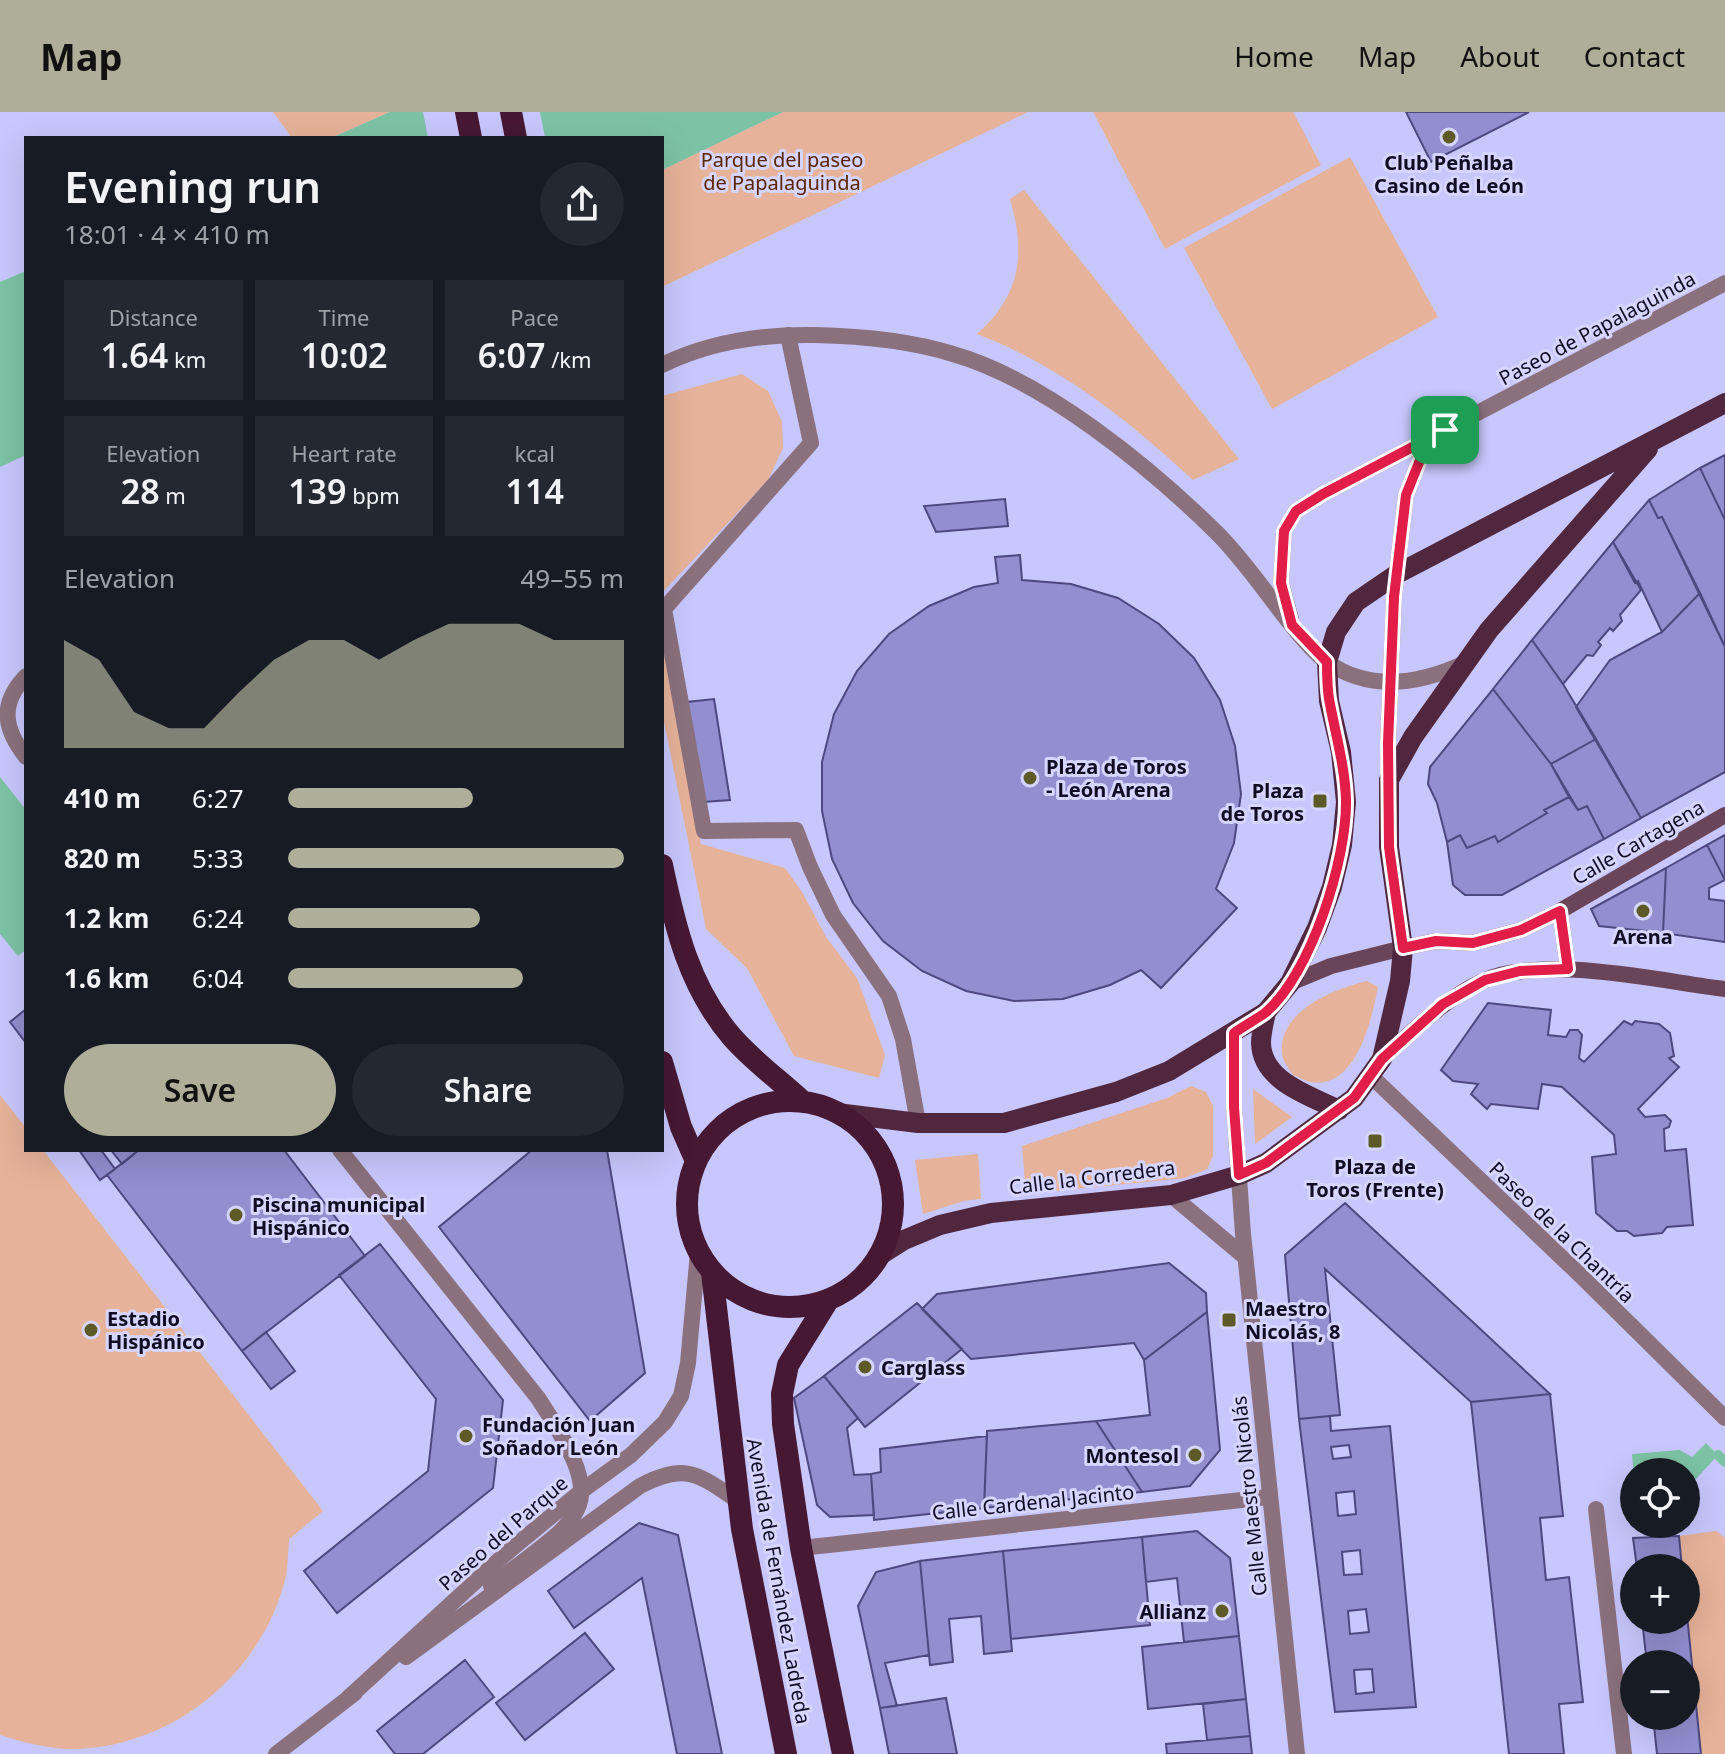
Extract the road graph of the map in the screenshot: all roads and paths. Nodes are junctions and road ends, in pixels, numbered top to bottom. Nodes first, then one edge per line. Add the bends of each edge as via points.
1 (466, 112) edge
2 (511, 112) edge
3 (471, 136) edge
4 (516, 136) edge
5 (1725, 283) edge
6 (788, 335) junction
7 (664, 364) edge
8 (1725, 403) edge
9 (1445, 430) junction
10 (1656, 440) junction
11 (1397, 574) junction
12 (1292, 625) junction
13 (1468, 661) junction
14 (1327, 662) junction
15 (24, 678) edge
16 (1392, 682) junction
17 (2, 710) edge
18 (24, 755) edge
19 (1389, 780) junction
20 (1725, 815) edge
21 (664, 875) edge
22 (1560, 911) junction
23 (1403, 948) junction
24 (1568, 969) junction
25 (1290, 983) junction
26 (1725, 989) edge
27 (1266, 1012) junction
28 (1234, 1033) junction
29 (1377, 1068) junction
30 (664, 1069) edge
31 (801, 1100) junction
32 (1339, 1110) junction
33 (837, 1113) junction
34 (918, 1123) junction
35 (342, 1152) edge
36 (696, 1161) junction
37 (1239, 1175) junction
38 (1171, 1195) junction
39 (698, 1252) junction
40 (877, 1257) junction
41 (1245, 1257) junction
42 (712, 1273) junction
43 (827, 1302) junction
44 (1725, 1418) edge
45 (583, 1490) junction
46 (1269, 1497) junction
47 (738, 1501) junction
48 (1596, 1509) dead end
49 (801, 1548) junction
50 (440, 1632) junction
51 (347, 1699) junction
52 (276, 1754) edge
53 (786, 1754) edge
54 (843, 1754) edge
55 (1297, 1754) edge
56 (1624, 1754) edge

1 - 3 highway
2 - 4 highway
5 - 9 street, Paseo de Papalaguinda
6 - 7 street via 735,341
6 - 12 street via 872,336 954,354 1048,397 1153,473 1219,535
6 - 34 street via 811,443 664,609 704,831 796,830 833,915 889,996 903,1039
8 - 10 main road
9 - 11 street via 1422,455 1406,495
9 - 12 street, Paseo de Papalaguinda via 1296,511 1284,531 1281,583
10 - 11 main road
10 - 13 main road via 1489,630
11 - 14 main road via 1356,602 1336,632
11 - 16 street
12 - 14 street
13 - 16 street via 1438,675
13 - 19 main road
14 - 16 street via 1359,678
14 - 25 main road via 1345,789 1342,845 1317,928
15 - 17 street via 12,688
16 - 19 street
17 - 18 street
19 - 23 main road via 1389,847
20 - 22 main road, Calle Cartagena
21 - 31 highway via 676,933 710,1006 732,1038
22 - 23 main road, Calle Cartagena via 1521,930 1473,943 1436,941
22 - 24 street
23 - 25 main road, Calle Cartagena via 1331,966
23 - 29 main road via 1400,981
24 - 26 main road, Calle la Corredera
24 - 29 main road, Calle la Corredera via 1520,971 1485,980 1443,1004
25 - 27 main road
27 - 28 main road
27 - 32 main road via 1261,1045 1266,1063 1288,1086
28 - 34 main road via 1169,1071 1050,1112 1004,1123
28 - 37 street, Calle Maestro Nicolás
29 - 32 main road, Calle la Corredera
29 - 44 street, Paseo de la Chantría
30 - 36 highway
31 - 33 highway
31 - 36 highway via 767,1104 737,1117 713,1136
32 - 37 main road, Calle la Corredera via 1266,1163
33 - 34 main road
33 - 40 highway via 876,1146 890,1178 893,1224
35 - 45 street via 538,1398 563,1436
36 - 39 highway via 686,1192
37 - 38 main road, Calle la Corredera
37 - 41 street, Calle Maestro Nicolás
38 - 40 main road, Calle la Corredera via 991,1213 940,1225
38 - 41 street
39 - 42 highway
39 - 45 street, Paseo del Parque via 681,1396 665,1422 631,1455
40 - 43 highway via 855,1285
41 - 46 street, Calle Maestro Nicolás
42 - 43 highway via 736,1293 762,1304
42 - 47 highway, Avenida de Fernández Ladreda
43 - 49 highway, Avenida de Fernández Ladreda via 788,1365 782,1394
45 - 50 street via 580,1508 567,1528 457,1612
45 - 51 street, Paseo del Parque
46 - 49 street, Calle Cardenal Jacinto
46 - 55 street, Calle Maestro Nicolás
47 - 50 street, Paseo del Parque via 693,1475 660,1476
47 - 53 highway, Avenida de Fernández Ladreda
48 - 56 street
49 - 54 highway, Avenida de Fernández Ladreda
50 - 51 street, Paseo del Parque
51 - 52 street, Paseo del Parque

